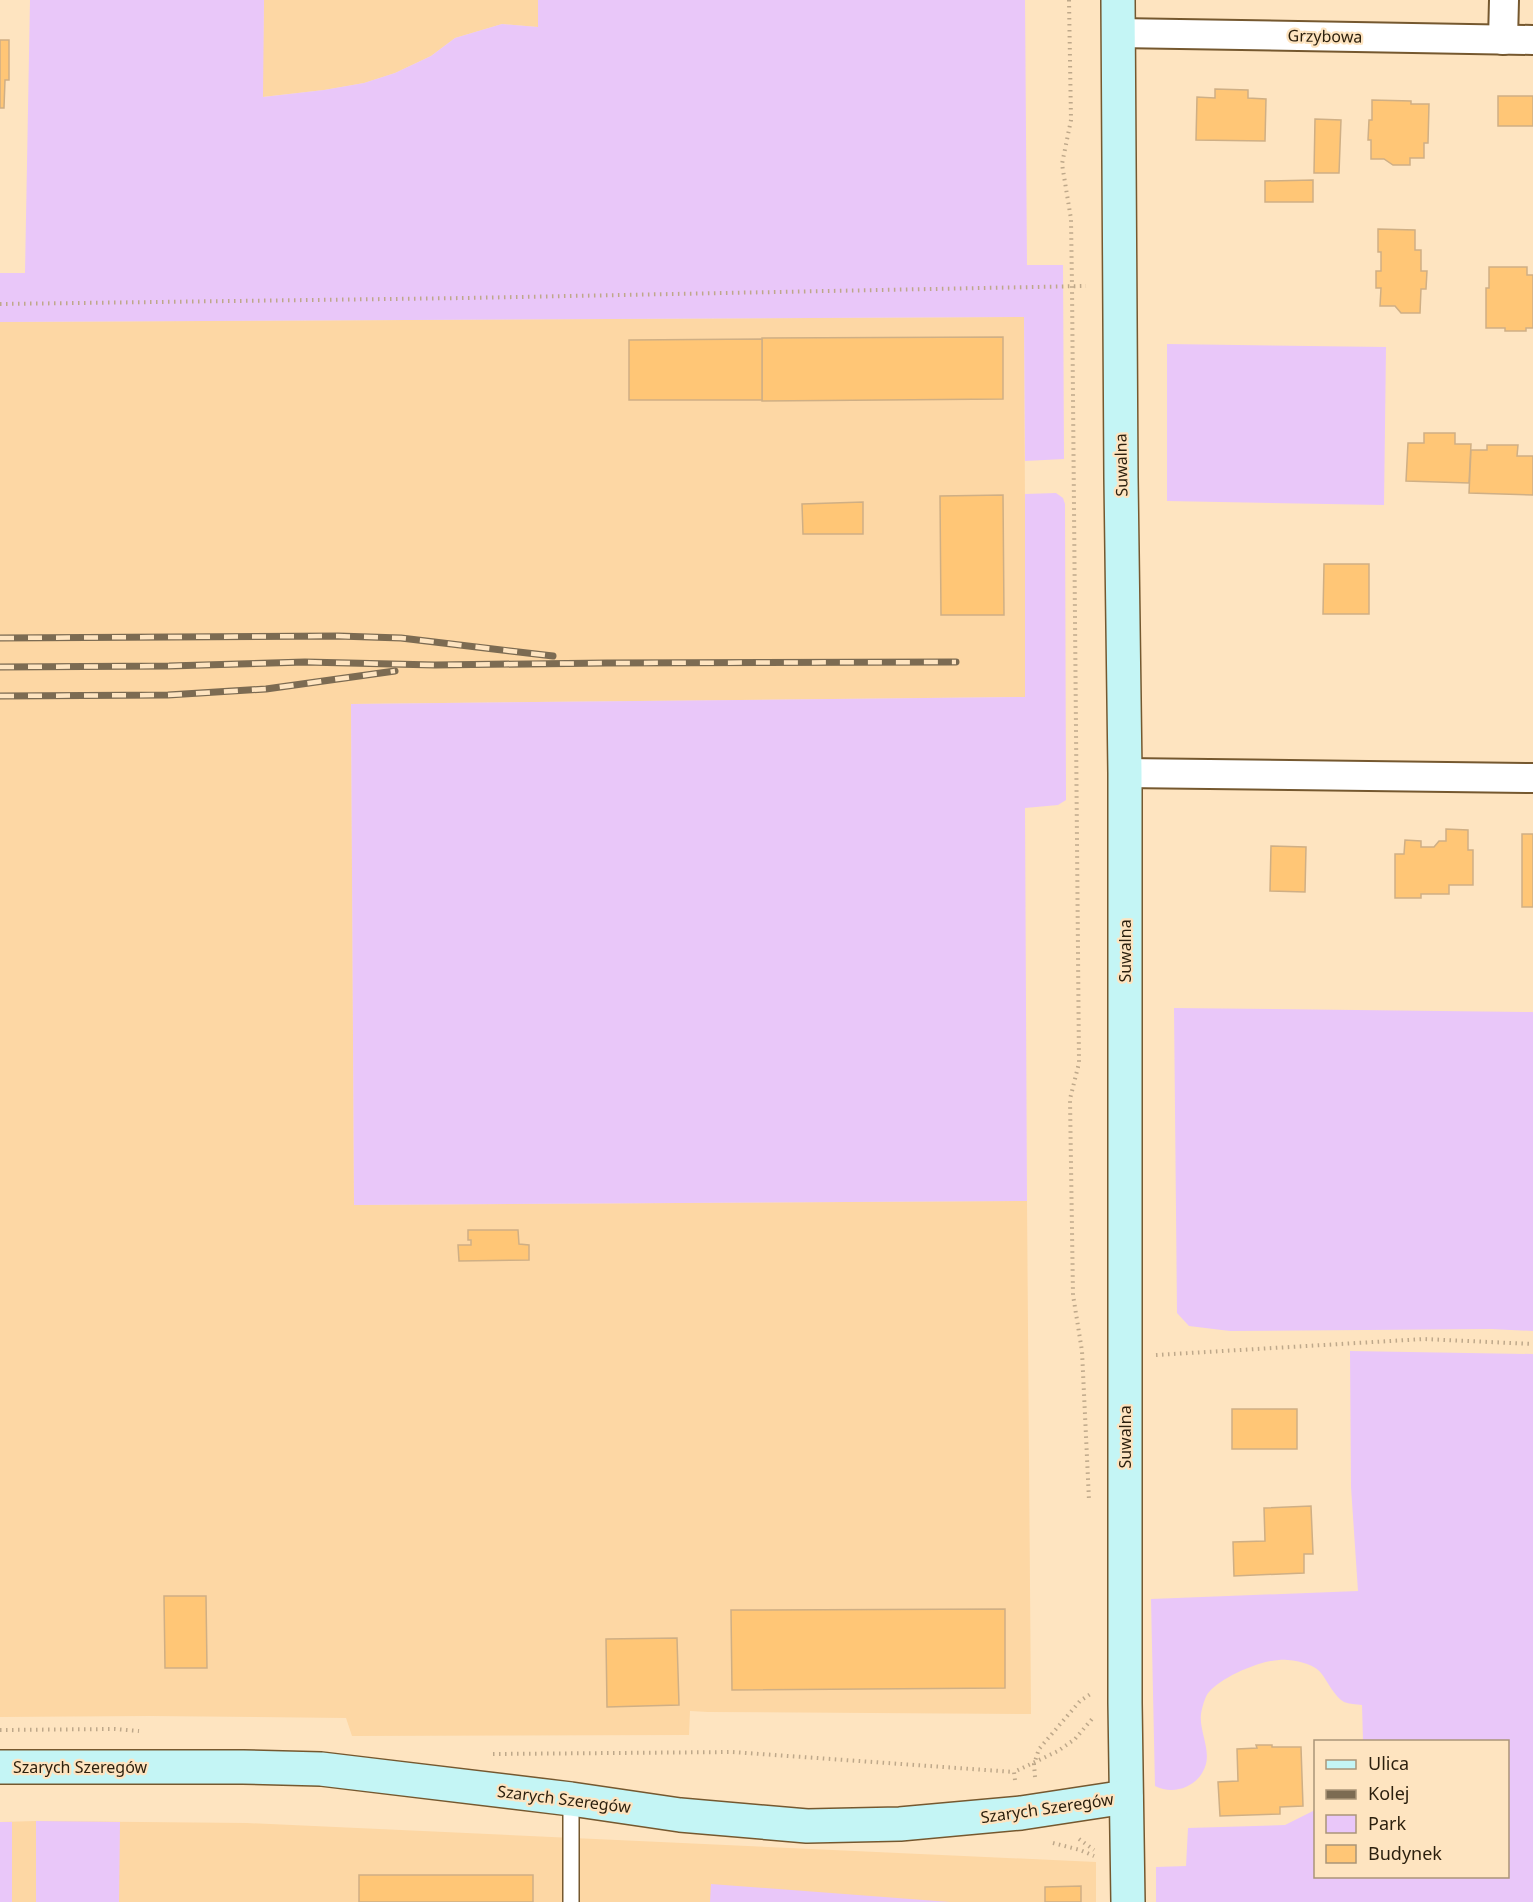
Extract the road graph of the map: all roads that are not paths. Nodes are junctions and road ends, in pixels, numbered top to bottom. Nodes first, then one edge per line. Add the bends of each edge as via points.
1 (1118, 0) edge
2 (1504, 0) edge
3 (1118, 33) junction
4 (1503, 40) junction
5 (1533, 40) edge
6 (1125, 773) junction
7 (1533, 778) edge
8 (0, 1767) edge
9 (1126, 1797) junction
10 (571, 1799) junction
11 (570, 1902) edge
12 (1128, 1902) edge

1 - 3 street, Suwalna
2 - 4 street
3 - 4 street, Grzybowa
3 - 6 street, Suwalna
4 - 5 street, Grzybowa
6 - 7 street
6 - 9 street, Suwalna
8 - 10 street, Szarych Szeregów via 321,1769
9 - 10 street, Szarych Szeregów via 1021,1813 900,1824 807,1826 680,1815
9 - 12 street, Suwalna
10 - 11 lane

